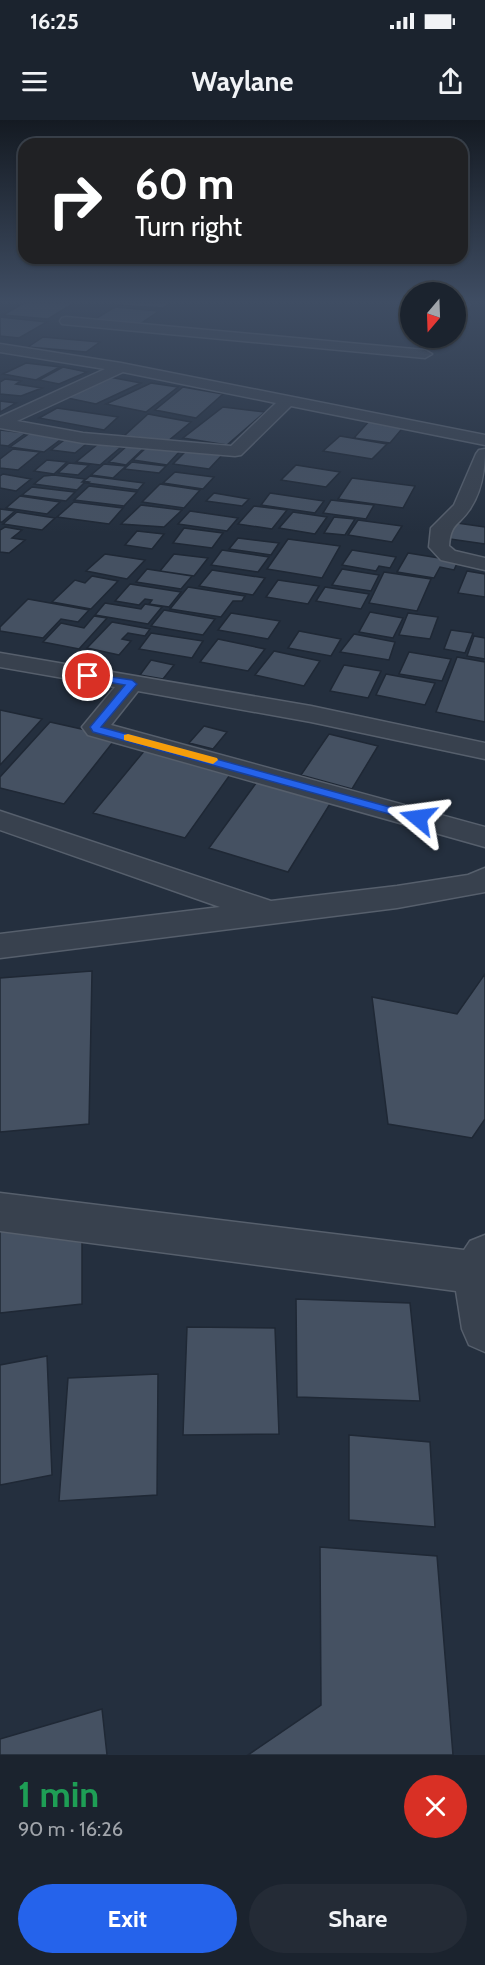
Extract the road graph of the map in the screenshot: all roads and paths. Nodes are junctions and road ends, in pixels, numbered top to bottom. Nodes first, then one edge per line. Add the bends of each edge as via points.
1 (94, 379) edge
2 (180, 379) edge
3 (218, 379) edge
4 (212, 386) junction
5 (287, 401) junction
6 (0, 423) edge
7 (485, 440) edge
8 (485, 454) edge
9 (485, 564) edge
10 (0, 660) edge
11 (132, 684) junction
12 (485, 751) edge
13 (0, 820) edge
14 (485, 837) edge
15 (485, 878) edge
16 (270, 912) junction
17 (0, 945) edge
18 (0, 1212) edge
19 (480, 1264) edge
20 (485, 1329) edge

1 - 6 street
2 - 4 street
3 - 4 street
4 - 5 street
5 - 6 street via 235,451 83,438
5 - 7 street
8 - 9 street via 462,507 441,528 439,548 448,556
10 - 11 street
11 - 12 street via 311,714
11 - 14 street via 97,729
13 - 16 street
15 - 16 street via 465,886
16 - 17 street
18 - 19 street
19 - 20 street

